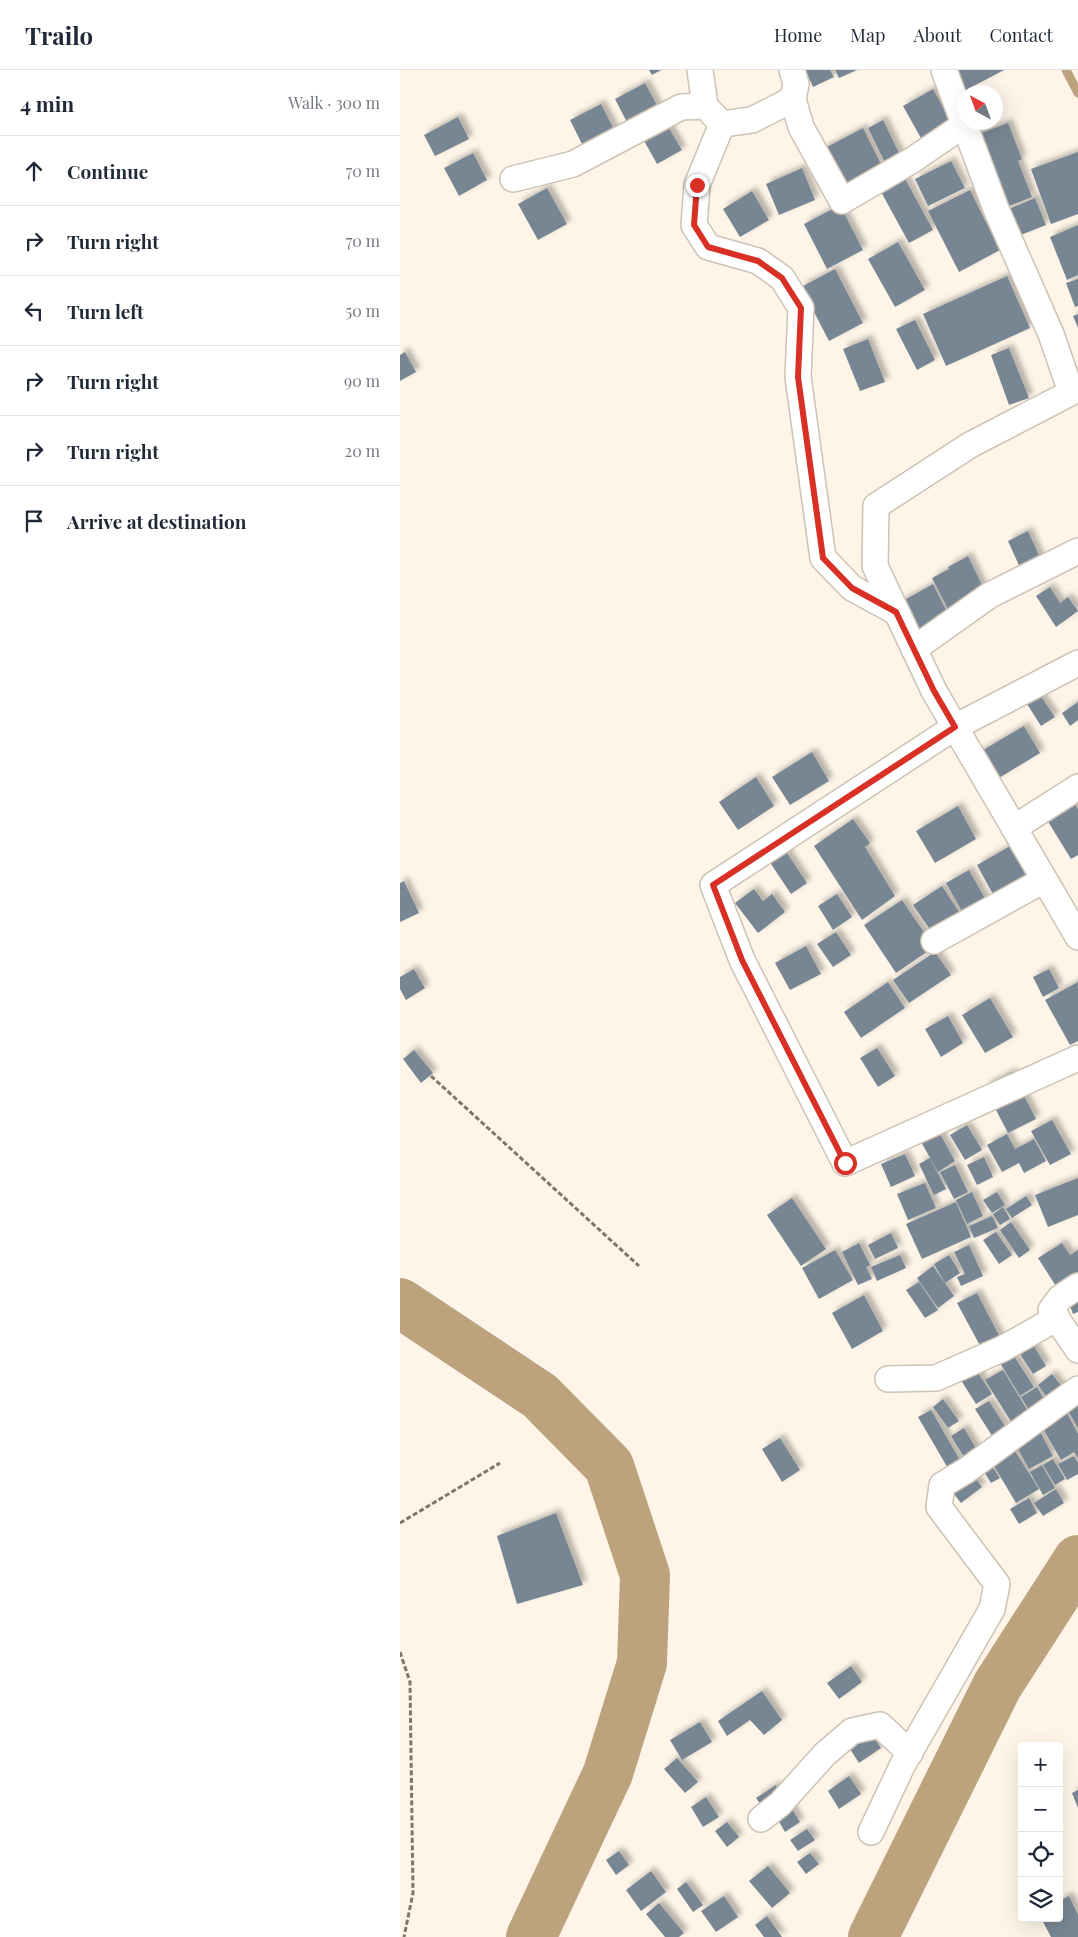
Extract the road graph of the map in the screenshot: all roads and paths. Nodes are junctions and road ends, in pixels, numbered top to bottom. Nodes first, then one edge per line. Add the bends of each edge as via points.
1 (700, 70) edge
2 (792, 70) edge
3 (944, 70) edge
4 (793, 99) junction
5 (958, 108) edge
6 (714, 115) junction
7 (958, 129) edge
8 (966, 130) edge
9 (512, 179) dead end
10 (1074, 391) edge
11 (1078, 551) edge
12 (896, 612) junction
13 (914, 649) junction
14 (1078, 663) edge
15 (955, 727) junction
16 (1078, 787) edge
17 (1014, 828) junction
18 (1044, 880) junction
19 (1071, 911) edge
20 (1078, 937) edge
21 (934, 941) dead end
22 (1078, 1058) edge
23 (431, 1076) dead end
24 (639, 1266) dead end
25 (1078, 1286) edge
26 (1057, 1318) junction
27 (1078, 1350) edge
28 (888, 1379) dead end
29 (1078, 1389) edge
30 (500, 1463) dead end
31 (400, 1524) edge
32 (400, 1652) edge
33 (910, 1753) junction
34 (761, 1819) dead end
35 (871, 1832) dead end
36 (404, 1937) edge

1 - 6 street
2 - 4 street via 796,84
3 - 5 street
4 - 6 street via 752,120
4 - 7 street via 801,127 842,200 911,161
6 - 9 street via 681,108 573,164
6 - 12 street via 697,185 694,225 708,247 758,261 782,278 801,308 798,377 823,558 852,588
8 - 10 street
10 - 12 street via 970,445 876,506 875,566
11 - 13 street via 990,595
12 - 13 street
13 - 15 street
14 - 15 street
15 - 17 street
15 - 22 street via 713,885 742,960 845,1163
16 - 17 street
17 - 18 street
18 - 19 street
18 - 21 street
19 - 20 street
23 - 24 path
25 - 26 street via 1060,1298 1051,1310
26 - 27 street
26 - 28 street via 936,1378
29 - 33 street via 942,1485 939,1508 997,1584 992,1609
30 - 31 path
32 - 36 path via 410,1682 413,1893
33 - 34 street via 880,1725 852,1731
33 - 35 street

